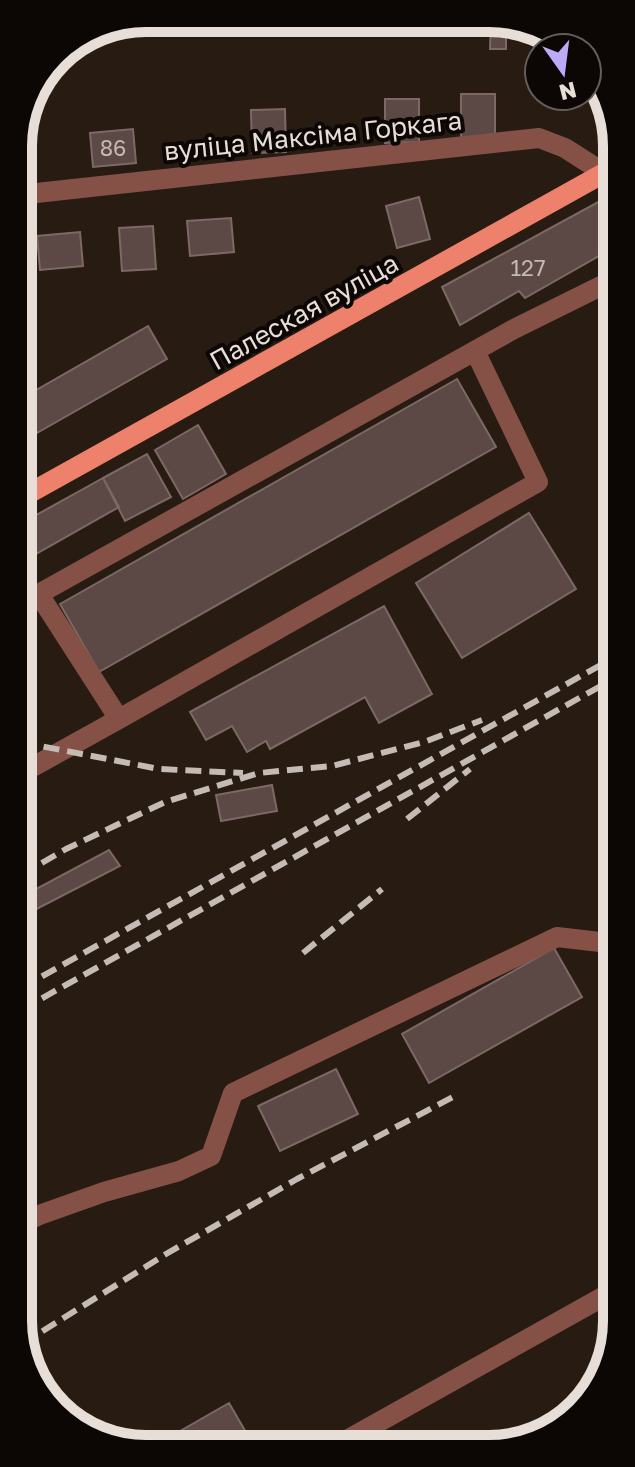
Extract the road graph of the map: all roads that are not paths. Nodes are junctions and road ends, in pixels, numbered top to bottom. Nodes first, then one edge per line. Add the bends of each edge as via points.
1 (603, 168) edge
2 (603, 174) edge
3 (32, 193) edge
4 (603, 285) edge
5 (475, 351) junction
6 (32, 492) edge
7 (32, 591) edge
8 (32, 597) edge
9 (119, 719) junction
10 (32, 767) edge
11 (603, 940) edge
12 (32, 1218) edge
13 (603, 1297) edge
14 (356, 1435) edge

1 - 3 street, вуліца Максіма Горкага via 539,138
2 - 6 main road, Палеская вуліца
4 - 5 street
5 - 7 street
5 - 9 street via 538,482
8 - 9 street
9 - 10 street
11 - 12 street via 557,937 260,1079 233,1093 211,1156
13 - 14 street

